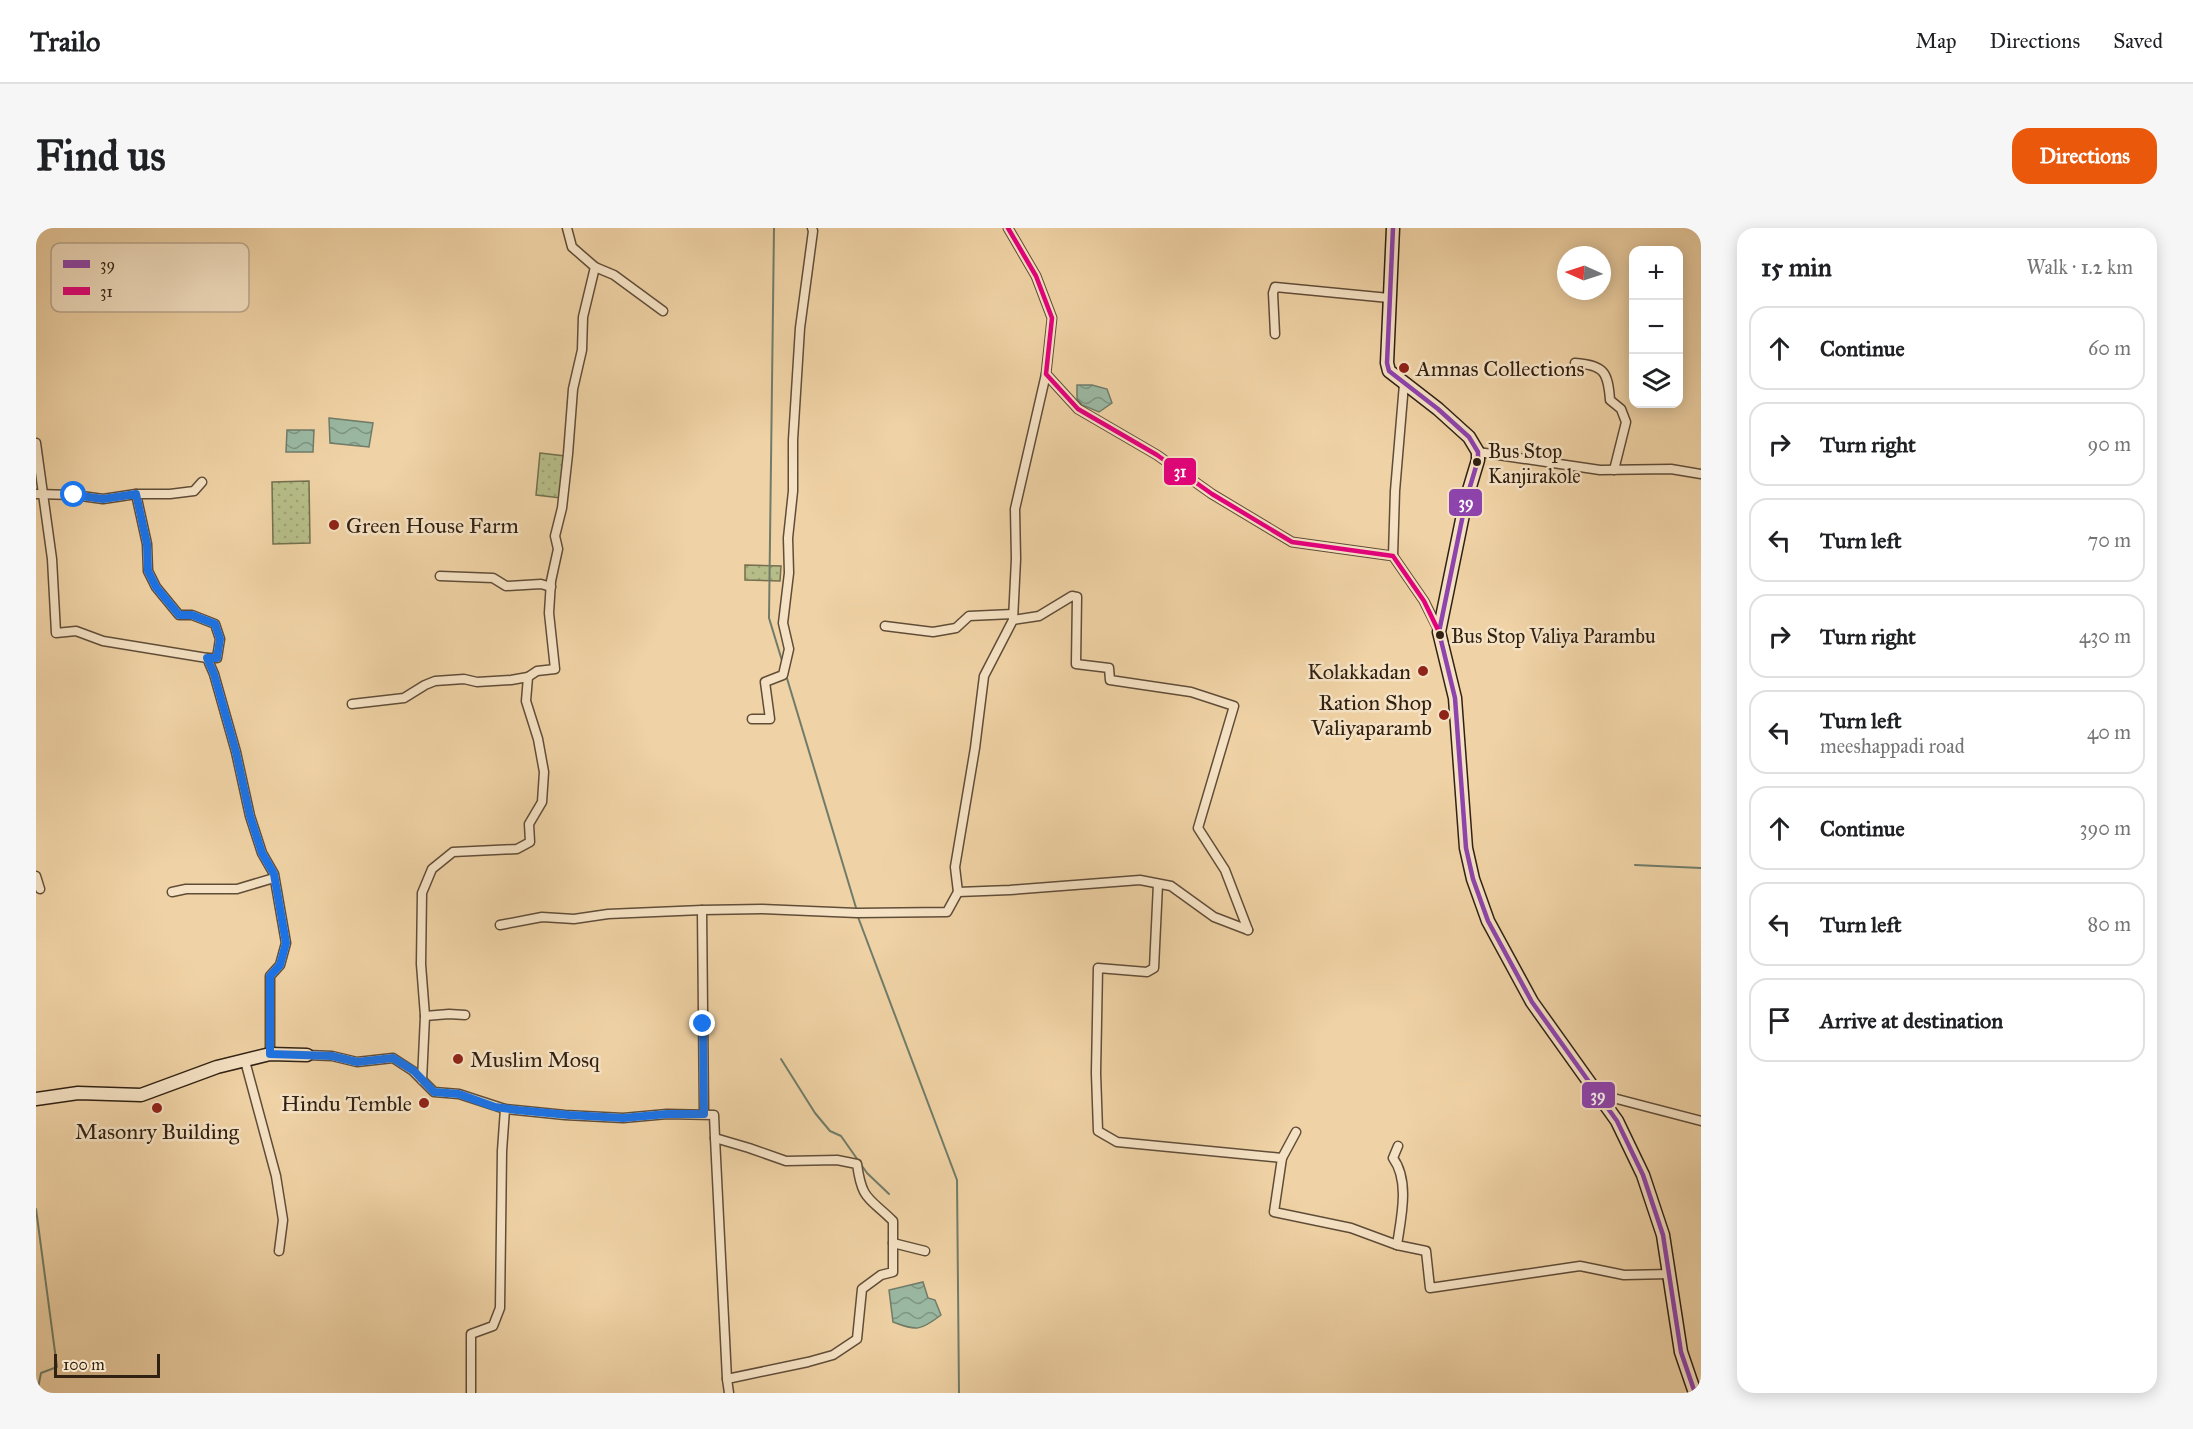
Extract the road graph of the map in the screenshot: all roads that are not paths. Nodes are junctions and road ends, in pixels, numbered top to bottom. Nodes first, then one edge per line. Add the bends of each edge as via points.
1 (567, 228) edge
2 (812, 228) edge
3 (1008, 228) edge
4 (1393, 228) edge
5 (596, 267) junction
6 (1389, 298) junction
7 (663, 311) dead end
8 (1275, 334) dead end
9 (1575, 363) dead end
10 (1046, 374) junction
11 (1404, 384) junction
12 (36, 443) edge
13 (1478, 452) junction
14 (1614, 470) junction
15 (1701, 474) edge
16 (202, 482) dead end
17 (40, 494) edge
18 (136, 494) junction
19 (1393, 556) junction
20 (440, 576) dead end
21 (551, 587) junction
22 (1013, 617) junction
23 (885, 626) dead end
24 (1439, 632) junction
25 (207, 658) junction
26 (528, 677) junction
27 (352, 704) dead end
28 (752, 719) dead end
29 (36, 876) edge
30 (274, 878) junction
31 (1158, 884) junction
32 (40, 889) dead end
33 (172, 892) dead end
34 (958, 892) junction
35 (702, 910) junction
36 (500, 925) dead end
37 (465, 1015) dead end
38 (425, 1016) junction
39 (270, 1054) junction
40 (307, 1054) joint
41 (245, 1061) junction
42 (422, 1080) junction
43 (1598, 1094) junction
44 (36, 1100) edge
45 (505, 1108) junction
46 (704, 1114) junction
47 (1701, 1121) edge
48 (1296, 1132) dead end
49 (715, 1138) junction
50 (1398, 1146) dead end
51 (1282, 1158) junction
52 (893, 1243) junction
53 (1397, 1245) junction
54 (279, 1251) dead end
55 (925, 1251) dead end
56 (1670, 1274) junction
57 (727, 1379) junction
58 (471, 1393) edge
59 (729, 1393) edge
60 (1695, 1393) edge

1 - 5 street via 572,247
2 - 28 street via 800,328 794,491 783,622 789,649 783,675 765,682 770,719
3 - 10 street via 1036,276 1052,318
4 - 6 main road
5 - 7 street via 614,275
5 - 21 street via 583,316 582,351 573,389
6 - 8 street via 1275,287
6 - 11 main road via 1389,371
9 - 14 street via 1599,368 1608,380 1610,400 1621,409 1626,422
10 - 19 street via 1078,409 1292,542
10 - 22 street via 1015,509
11 - 13 main road via 1461,430
11 - 19 street
12 - 17 street
13 - 14 street
13 - 24 main road
14 - 15 street via 1671,469
16 - 18 street via 194,491
17 - 18 street via 103,499
17 - 25 street via 52,559 56,633 76,632 103,641
18 - 25 street via 147,544 148,571 156,587 179,615 192,615 215,624 220,639 217,658
19 - 24 street via 1424,601
20 - 21 street via 494,578 506,586
21 - 26 street via 549,613 555,669 537,671
22 - 23 street via 969,616 956,628 933,633
22 - 31 street via 1039,616 1077,597 1076,664 1109,668 1110,680 1191,692 1234,706 1198,828 1225,870 1248,930 1214,916 1172,886
22 - 34 street via 984,676 955,867
24 - 43 main road via 1455,698 1466,848 1473,879 1488,921 1532,1002
25 - 30 street via 236,752 250,816
26 - 27 street via 435,681 404,698
26 - 38 street via 526,700 544,772 542,802 529,824 530,842 517,849 453,852 432,869 422,893
29 - 32 street
30 - 33 street via 237,889
30 - 39 street via 286,943 280,965 270,976
31 - 34 street via 1140,880
31 - 51 street via 1154,968 1147,972 1098,968 1098,1131 1117,1142
34 - 35 street via 947,912 937,914
35 - 36 street via 574,919 542,916
35 - 46 street
37 - 38 street
38 - 42 street
39 - 40 main road
39 - 41 main road
40 - 42 street via 357,1062 393,1058
41 - 44 main road via 141,1095 78,1093
41 - 54 street via 276,1176 283,1220
42 - 45 street via 434,1092 459,1094
43 - 47 street
43 - 56 main road via 1617,1121 1643,1175 1663,1235
45 - 46 street via 623,1118
45 - 58 street via 500,1308 493,1326 471,1334
46 - 49 street via 714,1115
48 - 51 street
49 - 52 street via 786,1161 837,1160 857,1164 868,1201 893,1221
49 - 57 street
50 - 53 street via 1393,1158 1401,1168 1403,1205
51 - 53 street via 1274,1212 1351,1228
52 - 55 street
52 - 57 street via 893,1272 881,1275 862,1289 857,1339 833,1355
53 - 56 street via 1426,1251 1430,1288 1580,1266 1624,1275
56 - 60 main road via 1681,1352
57 - 59 street

